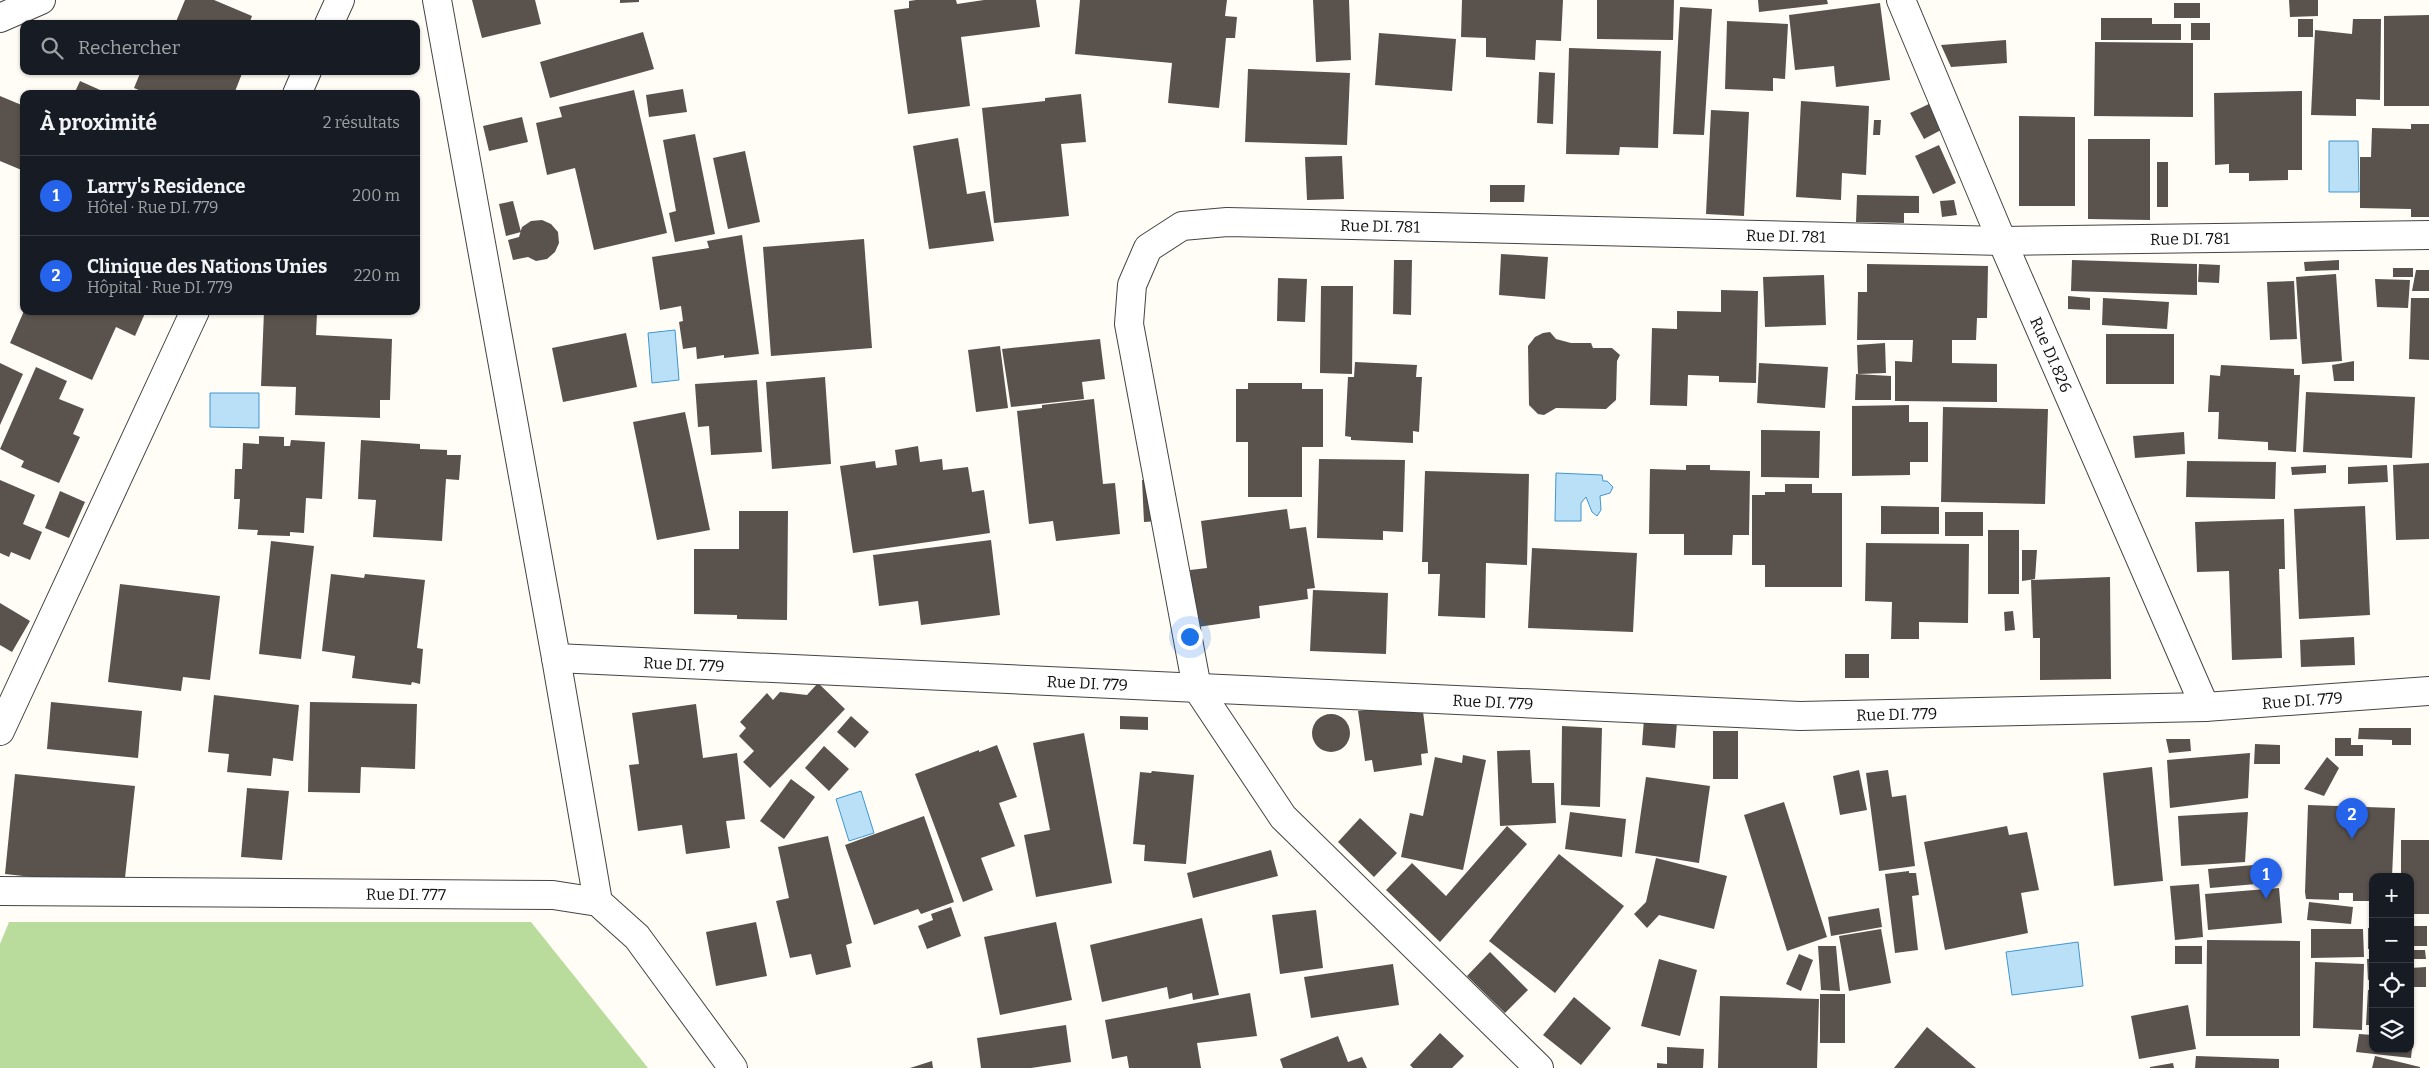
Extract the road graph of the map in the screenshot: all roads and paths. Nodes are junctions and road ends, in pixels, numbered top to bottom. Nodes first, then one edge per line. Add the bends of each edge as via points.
1 (41, 0) edge
2 (340, 0) edge
3 (436, 0) edge
4 (1901, 0) edge
5 (0, 18) edge
6 (331, 20) edge
7 (305, 75) edge
8 (298, 90) edge
9 (2429, 235) edge
10 (2002, 241) junction
11 (193, 315) edge
12 (556, 658) junction
13 (1197, 688) junction
14 (2429, 691) edge
15 (2205, 707) junction
16 (0, 731) edge
17 (0, 891) edge
18 (598, 902) junction
19 (733, 1068) edge
20 (1539, 1068) edge

1 - 5 street
2 - 6 street
3 - 12 street
4 - 10 street, Rue DI.826
7 - 8 street
9 - 10 street, Rue DI. 781
10 - 13 street, Rue DI. 781 via 1228,222 1182,226 1148,248 1132,284 1129,324
10 - 15 street, Rue DI.826
11 - 16 street
12 - 13 street, Rue DI. 779
12 - 18 street
13 - 15 street, Rue DI. 779 via 1800,716
13 - 20 street via 1283,817
14 - 15 street, Rue DI. 779
17 - 18 street, Rue DI. 777 via 553,895
18 - 19 street via 637,937

